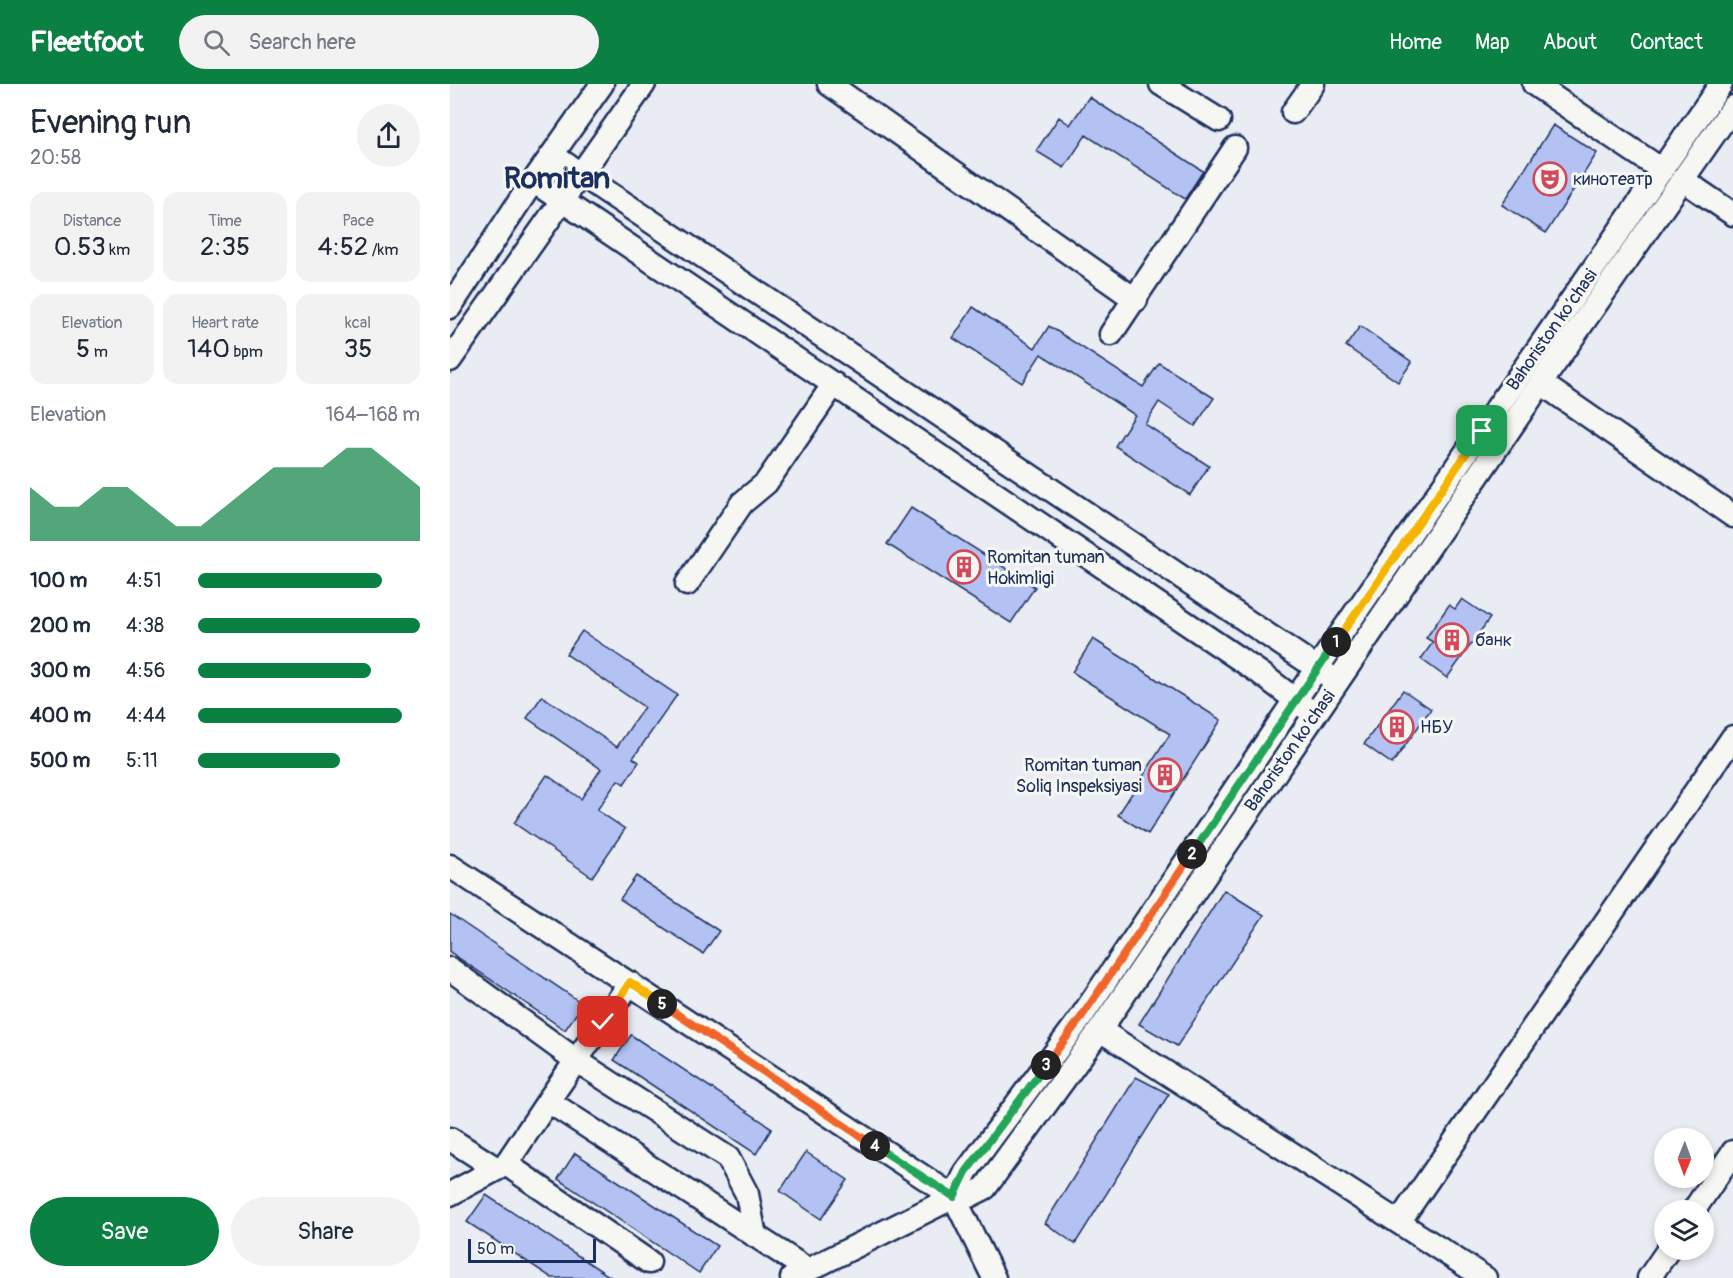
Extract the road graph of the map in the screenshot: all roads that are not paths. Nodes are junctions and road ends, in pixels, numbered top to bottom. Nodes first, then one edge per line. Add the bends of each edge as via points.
1 (602, 84) edge
2 (644, 84) edge
3 (829, 84) edge
4 (1313, 84) edge
5 (1534, 84) edge
6 (1720, 84) edge
7 (1171, 87) edge
8 (1733, 106) edge
9 (1293, 112) dead end
10 (1219, 120) dead end
11 (1235, 148) dead end
12 (552, 155) junction
13 (1662, 170) junction
14 (581, 173) junction
15 (1683, 180) junction
16 (533, 181) junction
17 (563, 200) junction
18 (1733, 214) edge
19 (1136, 300) junction
20 (450, 307) edge
21 (1112, 334) dead end
22 (450, 360) edge
23 (1541, 383) junction
24 (834, 384) junction
25 (1733, 516) edge
26 (687, 584) dead end
27 (1317, 668) junction
28 (1337, 682) junction
29 (1296, 700) junction
30 (1314, 714) junction
31 (1733, 737) edge
32 (451, 869) edge
33 (450, 969) edge
34 (630, 982) junction
35 (1100, 1030) junction
36 (577, 1061) junction
37 (548, 1101) junction
38 (450, 1139) edge
39 (1733, 1152) edge
40 (502, 1166) junction
41 (450, 1194) edge
42 (954, 1197) junction
43 (1701, 1200) edge
44 (1399, 1222) junction
45 (755, 1236) junction
46 (1661, 1260) edge
47 (649, 1262) dead end
48 (800, 1274) edge
49 (994, 1278) edge
50 (1485, 1278) edge
51 (1649, 1278) edge

1 - 12 street
2 - 14 street
3 - 19 street
4 - 9 street
5 - 13 street
6 - 13 street, Bahoriston ko‘chasi
7 - 10 street
8 - 15 street, Bahoriston ko‘chasi
11 - 19 street
12 - 14 street
12 - 16 street
13 - 27 street, Bahoriston ko‘chasi
14 - 17 street
14 - 27 street
15 - 18 street
15 - 23 street, Bahoriston ko‘chasi
16 - 17 street
16 - 20 street
17 - 22 street
17 - 24 street
19 - 21 street
23 - 25 street
23 - 28 street, Bahoriston ko‘chasi
24 - 26 street via 766,483 742,503
24 - 29 street
27 - 28 street
27 - 29 street, Bahoriston ko‘chasi
28 - 30 street, Bahoriston ko‘chasi
29 - 30 street
29 - 42 street, Bahoriston ko‘chasi via 1080,1019 966,1172
30 - 35 street, Bahoriston ko‘chasi
31 - 44 street
32 - 34 street
33 - 36 street
34 - 36 street
34 - 42 street
35 - 42 street, Bahoriston ko‘chasi via 985,1188 969,1196
35 - 44 street
36 - 37 street
36 - 45 street via 728,1158 747,1194
37 - 40 street
37 - 45 street
38 - 40 street
39 - 43 street
40 - 41 street
40 - 47 street
42 - 48 street, Bahoriston ko‘chasi
42 - 49 street
44 - 50 street
45 - 48 street
46 - 51 street

